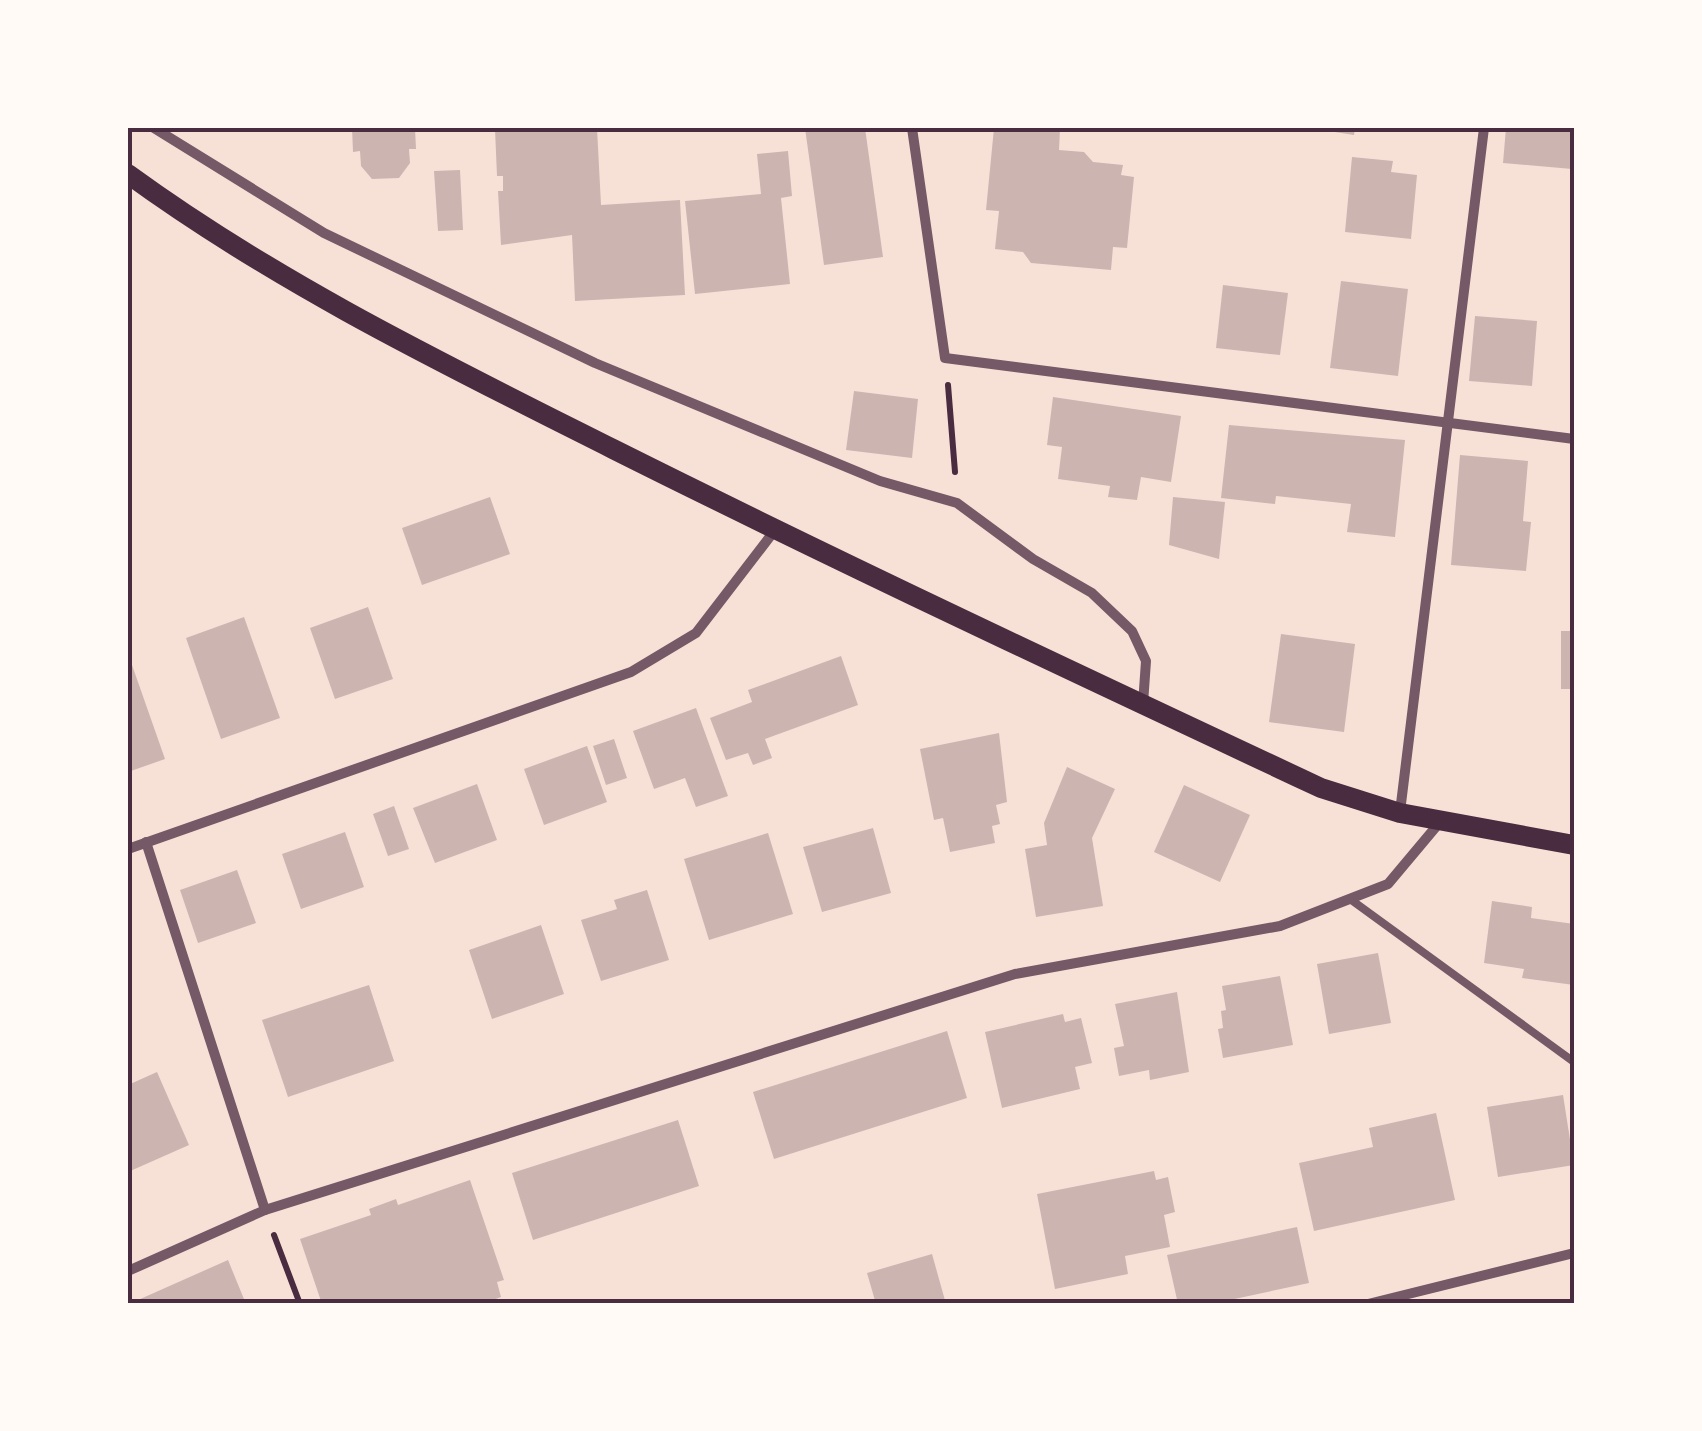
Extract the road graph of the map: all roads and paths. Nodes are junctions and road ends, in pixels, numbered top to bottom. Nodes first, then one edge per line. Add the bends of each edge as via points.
1 (154, 128) edge
2 (912, 128) edge
3 (1484, 128) edge
4 (128, 174) edge
5 (945, 358) junction
6 (1448, 422) junction
7 (1574, 440) edge
8 (957, 503) junction
9 (775, 530) junction
10 (1143, 705) junction
11 (1400, 813) junction
12 (1440, 821) junction
13 (146, 842) junction
14 (1574, 845) edge
15 (128, 849) edge
16 (1350, 899) junction
17 (1574, 1062) edge
18 (265, 1210) junction
19 (1574, 1253) edge
20 (128, 1270) edge
21 (300, 1304) edge
22 (1368, 1304) edge

1 - 8 street via 324,233 595,363 880,482
2 - 5 street
3 - 6 street
4 - 9 main road via 312,294
5 - 6 street
5 - 8 path
6 - 7 street
6 - 11 street
8 - 10 street via 1092,593 1132,631 1146,662
9 - 10 main road
9 - 13 street via 696,634 631,672
10 - 11 main road via 1321,788
11 - 12 main road
12 - 14 main road
12 - 16 street via 1388,884
13 - 15 street
13 - 18 street
16 - 17 lane
16 - 18 street via 1280,926 1015,974
18 - 20 street
18 - 21 path
19 - 22 street

